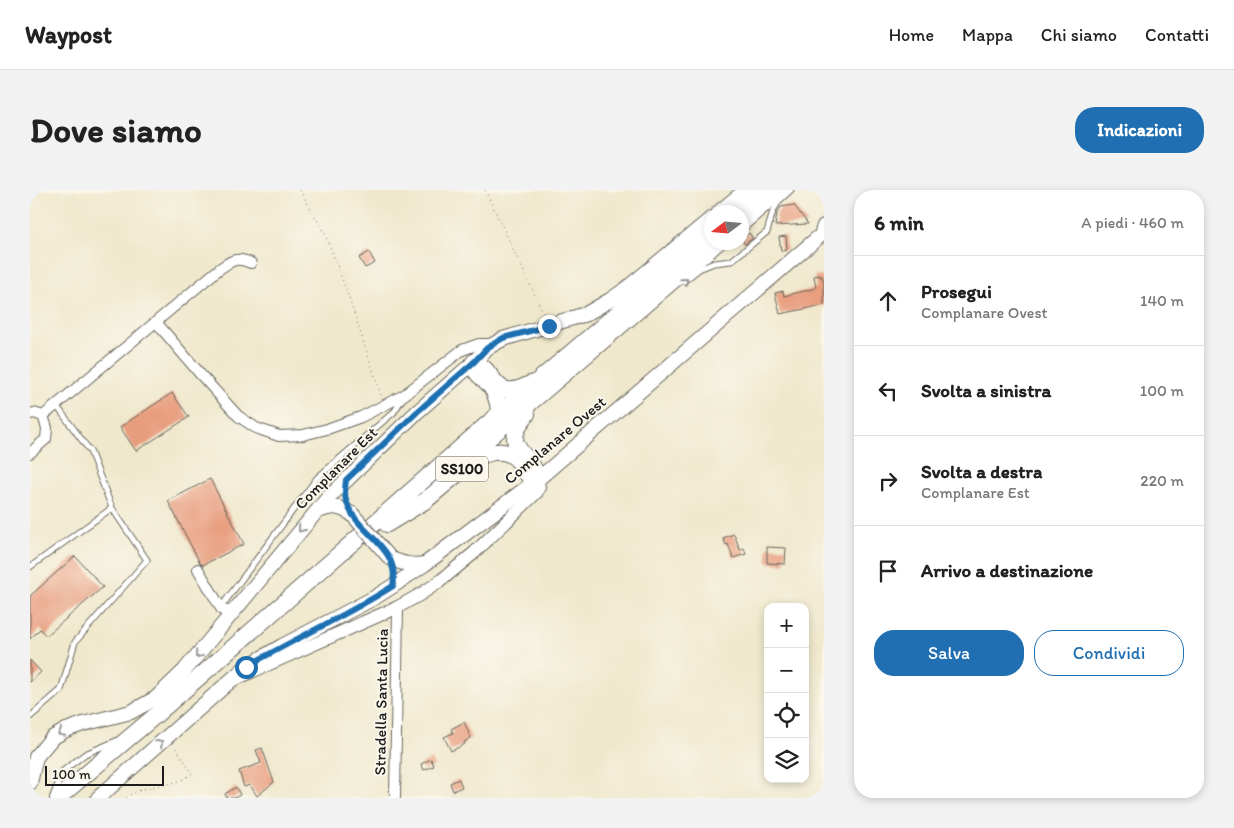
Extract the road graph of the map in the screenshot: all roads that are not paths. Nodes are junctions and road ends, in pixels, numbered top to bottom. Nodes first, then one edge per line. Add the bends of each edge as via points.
1 (746, 190) edge
2 (762, 190) edge
3 (780, 190) edge
4 (792, 190) edge
5 (728, 205) edge
6 (744, 205) edge
7 (749, 217) edge
8 (704, 225) edge
9 (824, 226) edge
10 (704, 240) edge
11 (709, 250) edge
12 (251, 263) dead end
13 (678, 286) dead end
14 (664, 298) dead end
15 (644, 306) junction
16 (156, 322) junction
17 (494, 344) junction
18 (474, 362) junction
19 (544, 385) junction
20 (404, 395) junction
21 (56, 404) junction
22 (500, 413) junction
23 (30, 414) edge
24 (43, 416) junction
25 (30, 453) edge
26 (346, 480) junction
27 (537, 480) junction
28 (112, 508) junction
29 (314, 512) junction
30 (352, 514) junction
31 (387, 524) junction
32 (390, 558) junction
33 (425, 564) junction
34 (30, 567) edge
35 (198, 569) dead end
36 (393, 586) junction
37 (398, 606) junction
38 (221, 607) junction
39 (236, 609) junction
40 (229, 682) junction
41 (156, 715) junction
42 (30, 717) edge
43 (30, 784) edge
44 (51, 798) edge
45 (58, 798) edge
46 (74, 798) edge
47 (98, 798) edge
48 (395, 798) edge

1 - 5 main road
2 - 6 highway
3 - 7 highway
13 -> 4 lane via 699,269 731,261 766,232 779,201
8 - 17 main road, Complanare Est via 626,289 586,314 503,338
9 - 27 main road, Complanare Ovest via 821,235
10 - 19 highway, SS100
11 - 15 highway, SS100
12 - 16 street via 242,259 232,261
14 - 15 lane
15 - 19 highway, SS100
16 - 20 street via 238,416 256,428 279,436 327,429 361,417
16 - 21 street
17 - 18 main road, Complanare Est
17 - 20 street via 479,344 462,350
18 - 19 highway, SS100 via 481,365 496,384 508,390
18 - 22 highway via 474,371 492,388
18 - 26 main road, Complanare Est
19 - 22 highway, SS100
19 - 27 highway, SS100 via 515,431 518,449 537,472
19 - 31 highway, SS100
20 - 38 lane via 394,412 317,478
21 - 24 street
21 - 28 lane via 90,451
22 - 41 highway, SS100
23 - 24 street
24 - 25 street via 46,440
26 - 29 main road, Complanare Est
26 - 30 main road via 346,502
27 - 31 highway, SS100 via 530,477 508,452 484,454 425,501
27 - 33 main road, Complanare Ovest
27 - 37 street via 537,492 474,553 439,582
28 - 34 lane
28 - 42 lane via 147,560 75,642 61,690
29 - 30 main road via 337,506
29 -> 39 main road, Complanare Est
30 - 32 main road, bridge
31 - 46 highway, SS100
32 - 33 main road via 412,566
32 - 36 main road via 395,576
33 - 36 main road, Complanare Ovest
35 - 38 street
36 - 40 main road, Complanare Ovest via 246,667
37 - 40 street
37 - 48 street, Stradella Santa Lucia
38 - 39 street via 228,611
39 -> 43 main road, Complanare Est via 184,671 156,698 131,712 83,724 52,738 36,757
47 -> 40 main road, Complanare Ovest
41 - 44 lane via 117,740 85,754 63,772
41 - 45 highway, SS100

